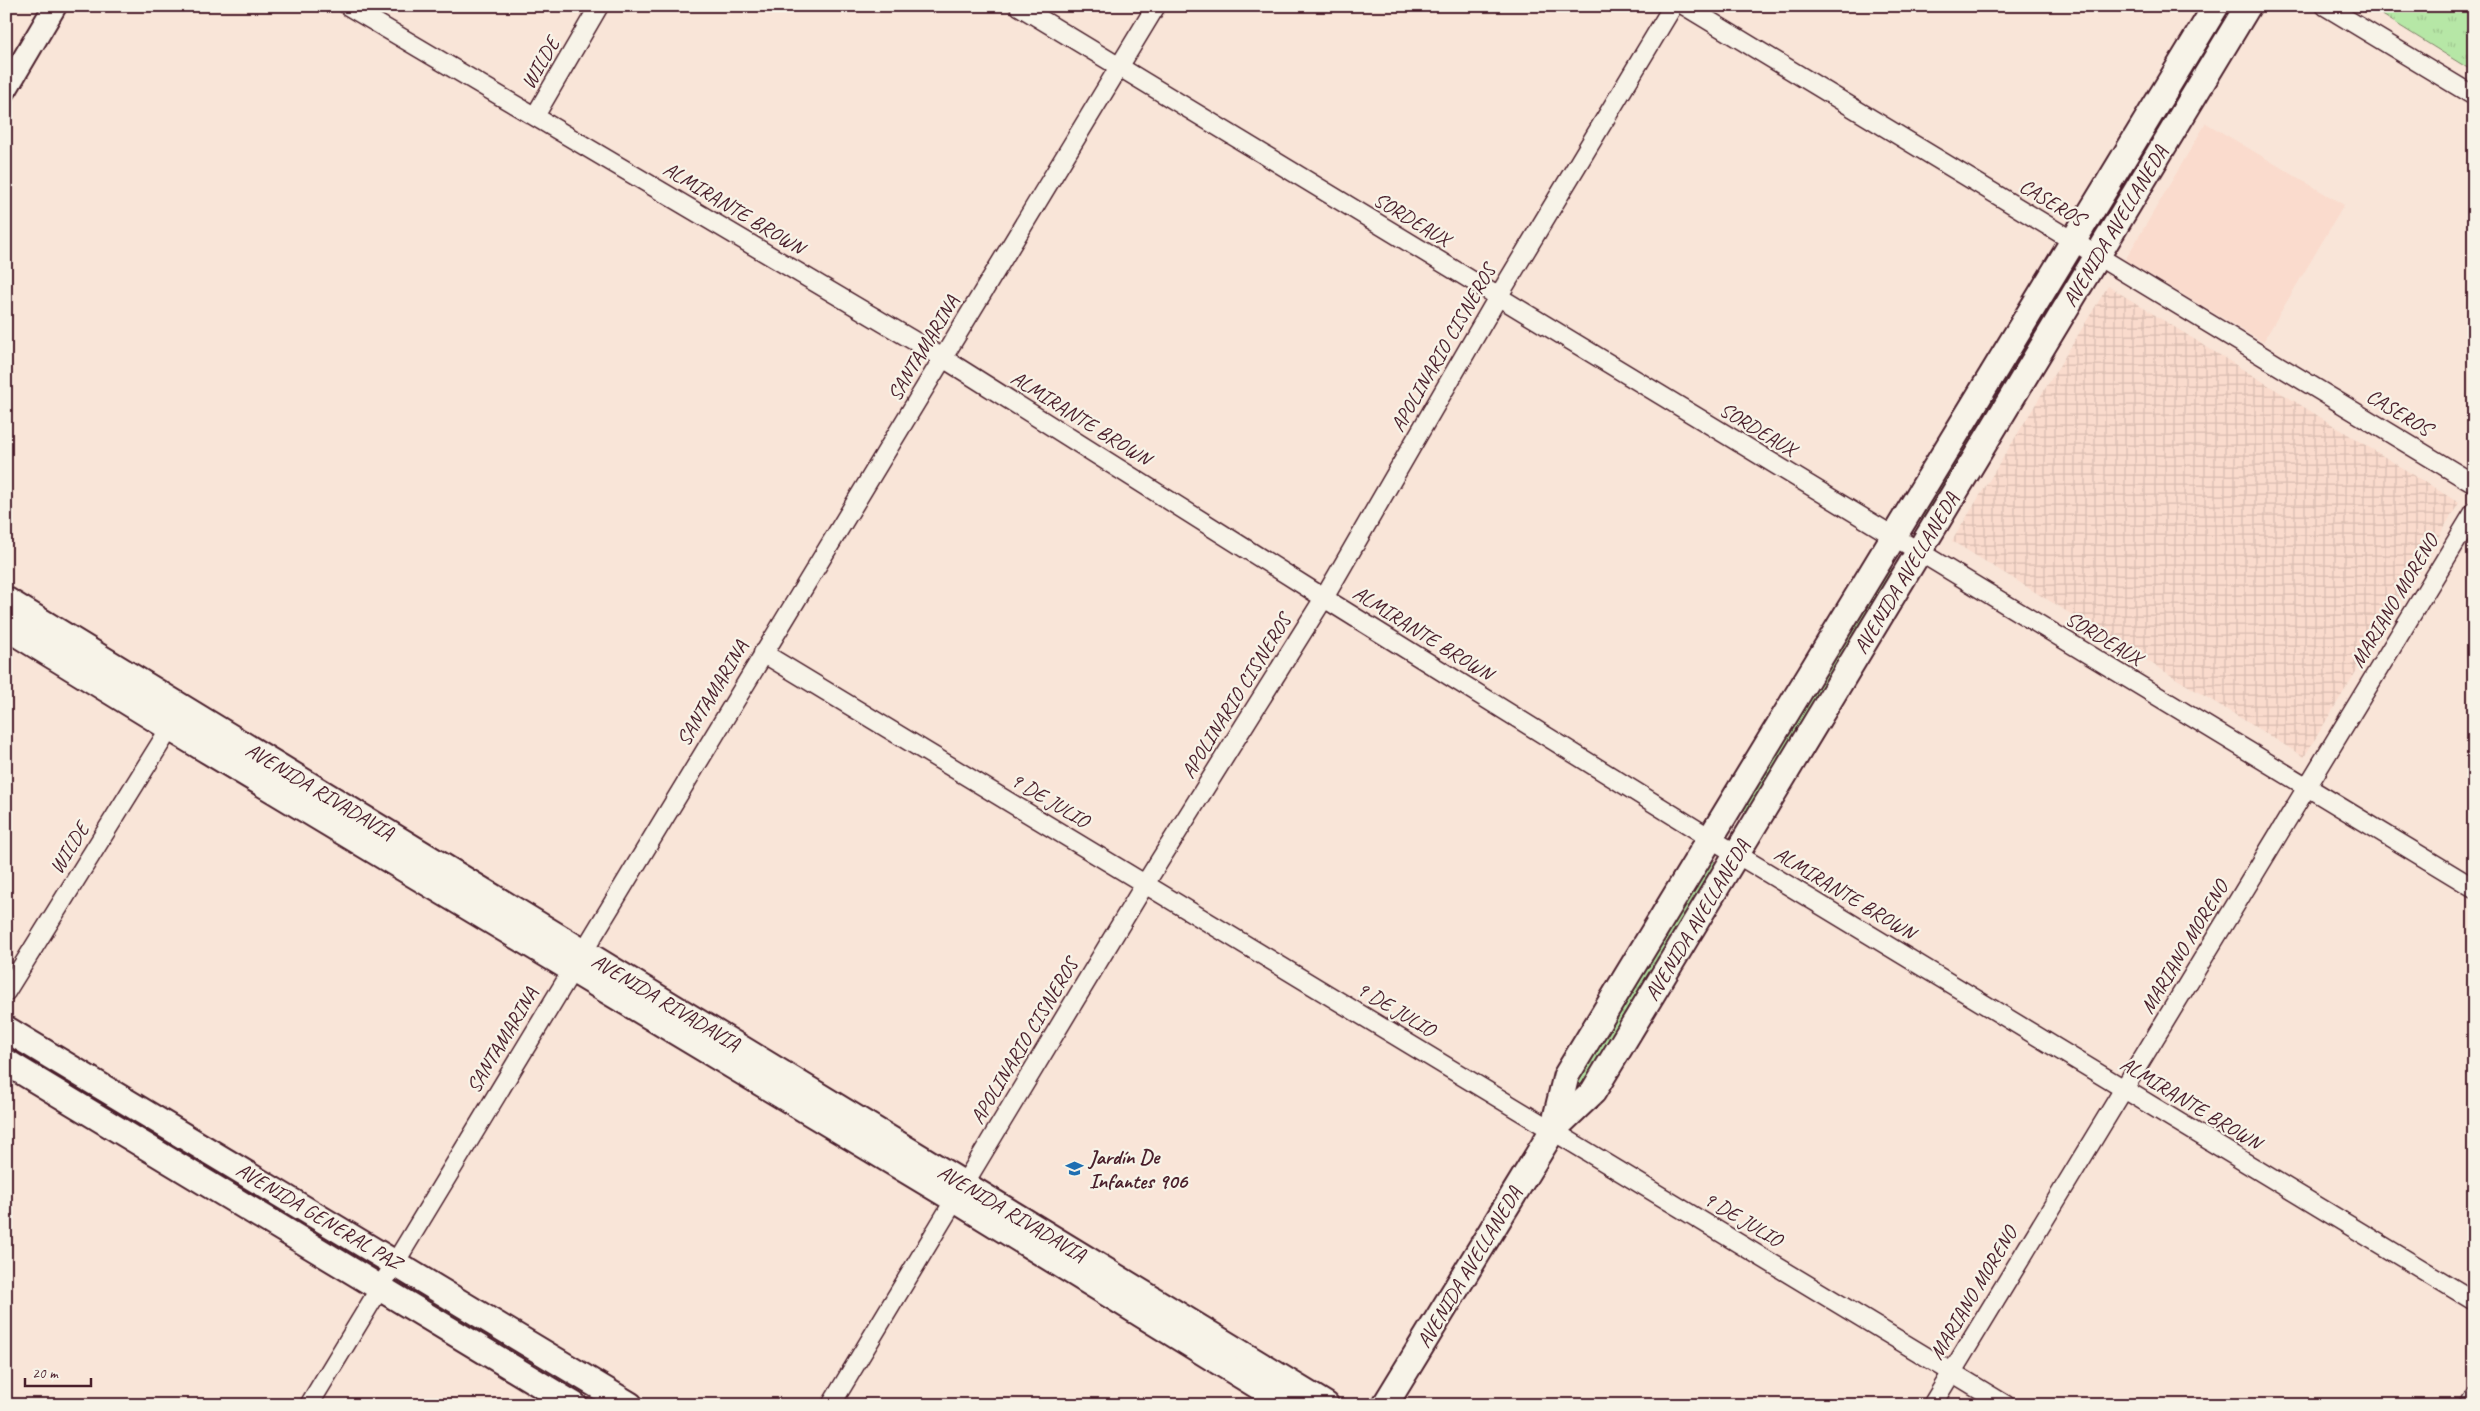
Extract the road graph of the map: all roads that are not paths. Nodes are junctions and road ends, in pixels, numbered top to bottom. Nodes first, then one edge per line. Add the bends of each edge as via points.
1 (55, 6) edge
2 (348, 6) edge
3 (599, 6) edge
4 (1020, 6) edge
5 (1156, 6) edge
6 (1673, 6) edge
7 (1685, 6) edge
8 (2216, 6) edge
9 (2248, 6) edge
10 (2325, 6) edge
11 (1119, 68) junction
12 (6, 88) edge
13 (2474, 96) edge
14 (535, 116) junction
15 (2073, 241) junction
16 (2097, 256) junction
17 (1498, 297) junction
18 (943, 358) junction
19 (2474, 484) edge
20 (2474, 512) edge
21 (1894, 537) junction
22 (1919, 552) junction
23 (1324, 598) junction
24 (6, 600) edge
25 (6, 626) edge
26 (763, 653) junction
27 (170, 728) junction
28 (2307, 787) junction
29 (1710, 838) junction
30 (1737, 854) junction
31 (1145, 884) junction
32 (2474, 888) edge
33 (577, 959) junction
34 (6, 992) edge
35 (6, 1028) edge
36 (6, 1062) edge
37 (2124, 1088) junction
38 (1553, 1130) junction
39 (959, 1191) junction
40 (395, 1262) junction
41 (380, 1287) junction
42 (2474, 1301) edge
43 (518, 1336) junction
44 (501, 1361) junction
45 (1952, 1372) junction
46 (592, 1381) junction
47 (2474, 1397) edge
48 (308, 1405) edge
49 (576, 1405) edge
50 (630, 1405) edge
51 (831, 1405) edge
52 (1289, 1405) edge
53 (1326, 1405) edge
54 (1385, 1405) edge
55 (1932, 1405) edge
56 (2006, 1405) edge
57 (2469, 1405) edge

1 - 12 street
2 - 14 street, ALMIRANTE BROWN
3 - 14 street, WILDE
4 - 11 street, SORDEAUX
5 - 11 street, SANTAMARINA
6 - 17 street, APOLINARIO CISNEROS
7 - 15 street, CASEROS
8 - 15 main road, AVENIDA AVELLANEDA
9 - 16 main road, AVENIDA AVELLANEDA
10 - 13 street
11 - 17 street, SORDEAUX
11 - 18 street, SANTAMARINA
14 - 18 street, ALMIRANTE BROWN
15 - 16 street, CASEROS
15 - 21 main road, AVENIDA AVELLANEDA
16 - 19 street, CASEROS
16 - 22 main road, AVENIDA AVELLANEDA
17 - 21 street, SORDEAUX
17 - 23 street, APOLINARIO CISNEROS
18 - 23 street, ALMIRANTE BROWN
18 - 26 street, SANTAMARINA
20 - 28 street, MARIANO MORENO
21 - 22 street, SORDEAUX
21 - 29 main road, AVENIDA AVELLANEDA
22 - 28 street, SORDEAUX
22 - 30 main road, AVENIDA AVELLANEDA
23 - 29 street, ALMIRANTE BROWN
23 - 31 street, APOLINARIO CISNEROS
24 - 33 main road, AVENIDA RIVADAVIA
25 - 27 main road, AVENIDA RIVADAVIA
26 - 31 street, 9 DE JULIO
26 - 33 street, SANTAMARINA
27 - 33 main road, AVENIDA RIVADAVIA
27 - 34 street, WILDE
28 - 32 street, SORDEAUX
28 - 37 street, MARIANO MORENO
29 - 30 street, ALMIRANTE BROWN
29 - 38 main road, AVENIDA AVELLANEDA via 1566,1076
30 - 37 street, ALMIRANTE BROWN
30 - 38 main road, AVENIDA AVELLANEDA via 1593,1092
31 - 38 street, 9 DE JULIO
31 - 39 street, APOLINARIO CISNEROS
33 - 39 main road, AVENIDA RIVADAVIA
33 - 40 street, SANTAMARINA
35 - 40 main road, AVENIDA GENERAL PAZ
36 - 41 main road, AVENIDA GENERAL PAZ
37 - 42 street, ALMIRANTE BROWN
37 - 45 street, MARIANO MORENO
38 - 45 street, 9 DE JULIO
38 - 54 main road, AVENIDA AVELLANEDA
39 - 51 street, APOLINARIO CISNEROS
39 - 52 main road, AVENIDA RIVADAVIA
39 - 53 main road, AVENIDA RIVADAVIA
40 - 41 street, SANTAMARINA
40 - 43 main road, AVENIDA GENERAL PAZ
41 - 44 main road, AVENIDA GENERAL PAZ
41 - 48 street, SANTAMARINA
43 - 44 main road
43 - 46 main road, AVENIDA GENERAL PAZ
44 - 49 main road, AVENIDA GENERAL PAZ
45 - 55 street, MARIANO MORENO
45 - 56 street, 9 DE JULIO
46 - 49 main road
46 - 50 main road, AVENIDA GENERAL PAZ
47 - 57 street

